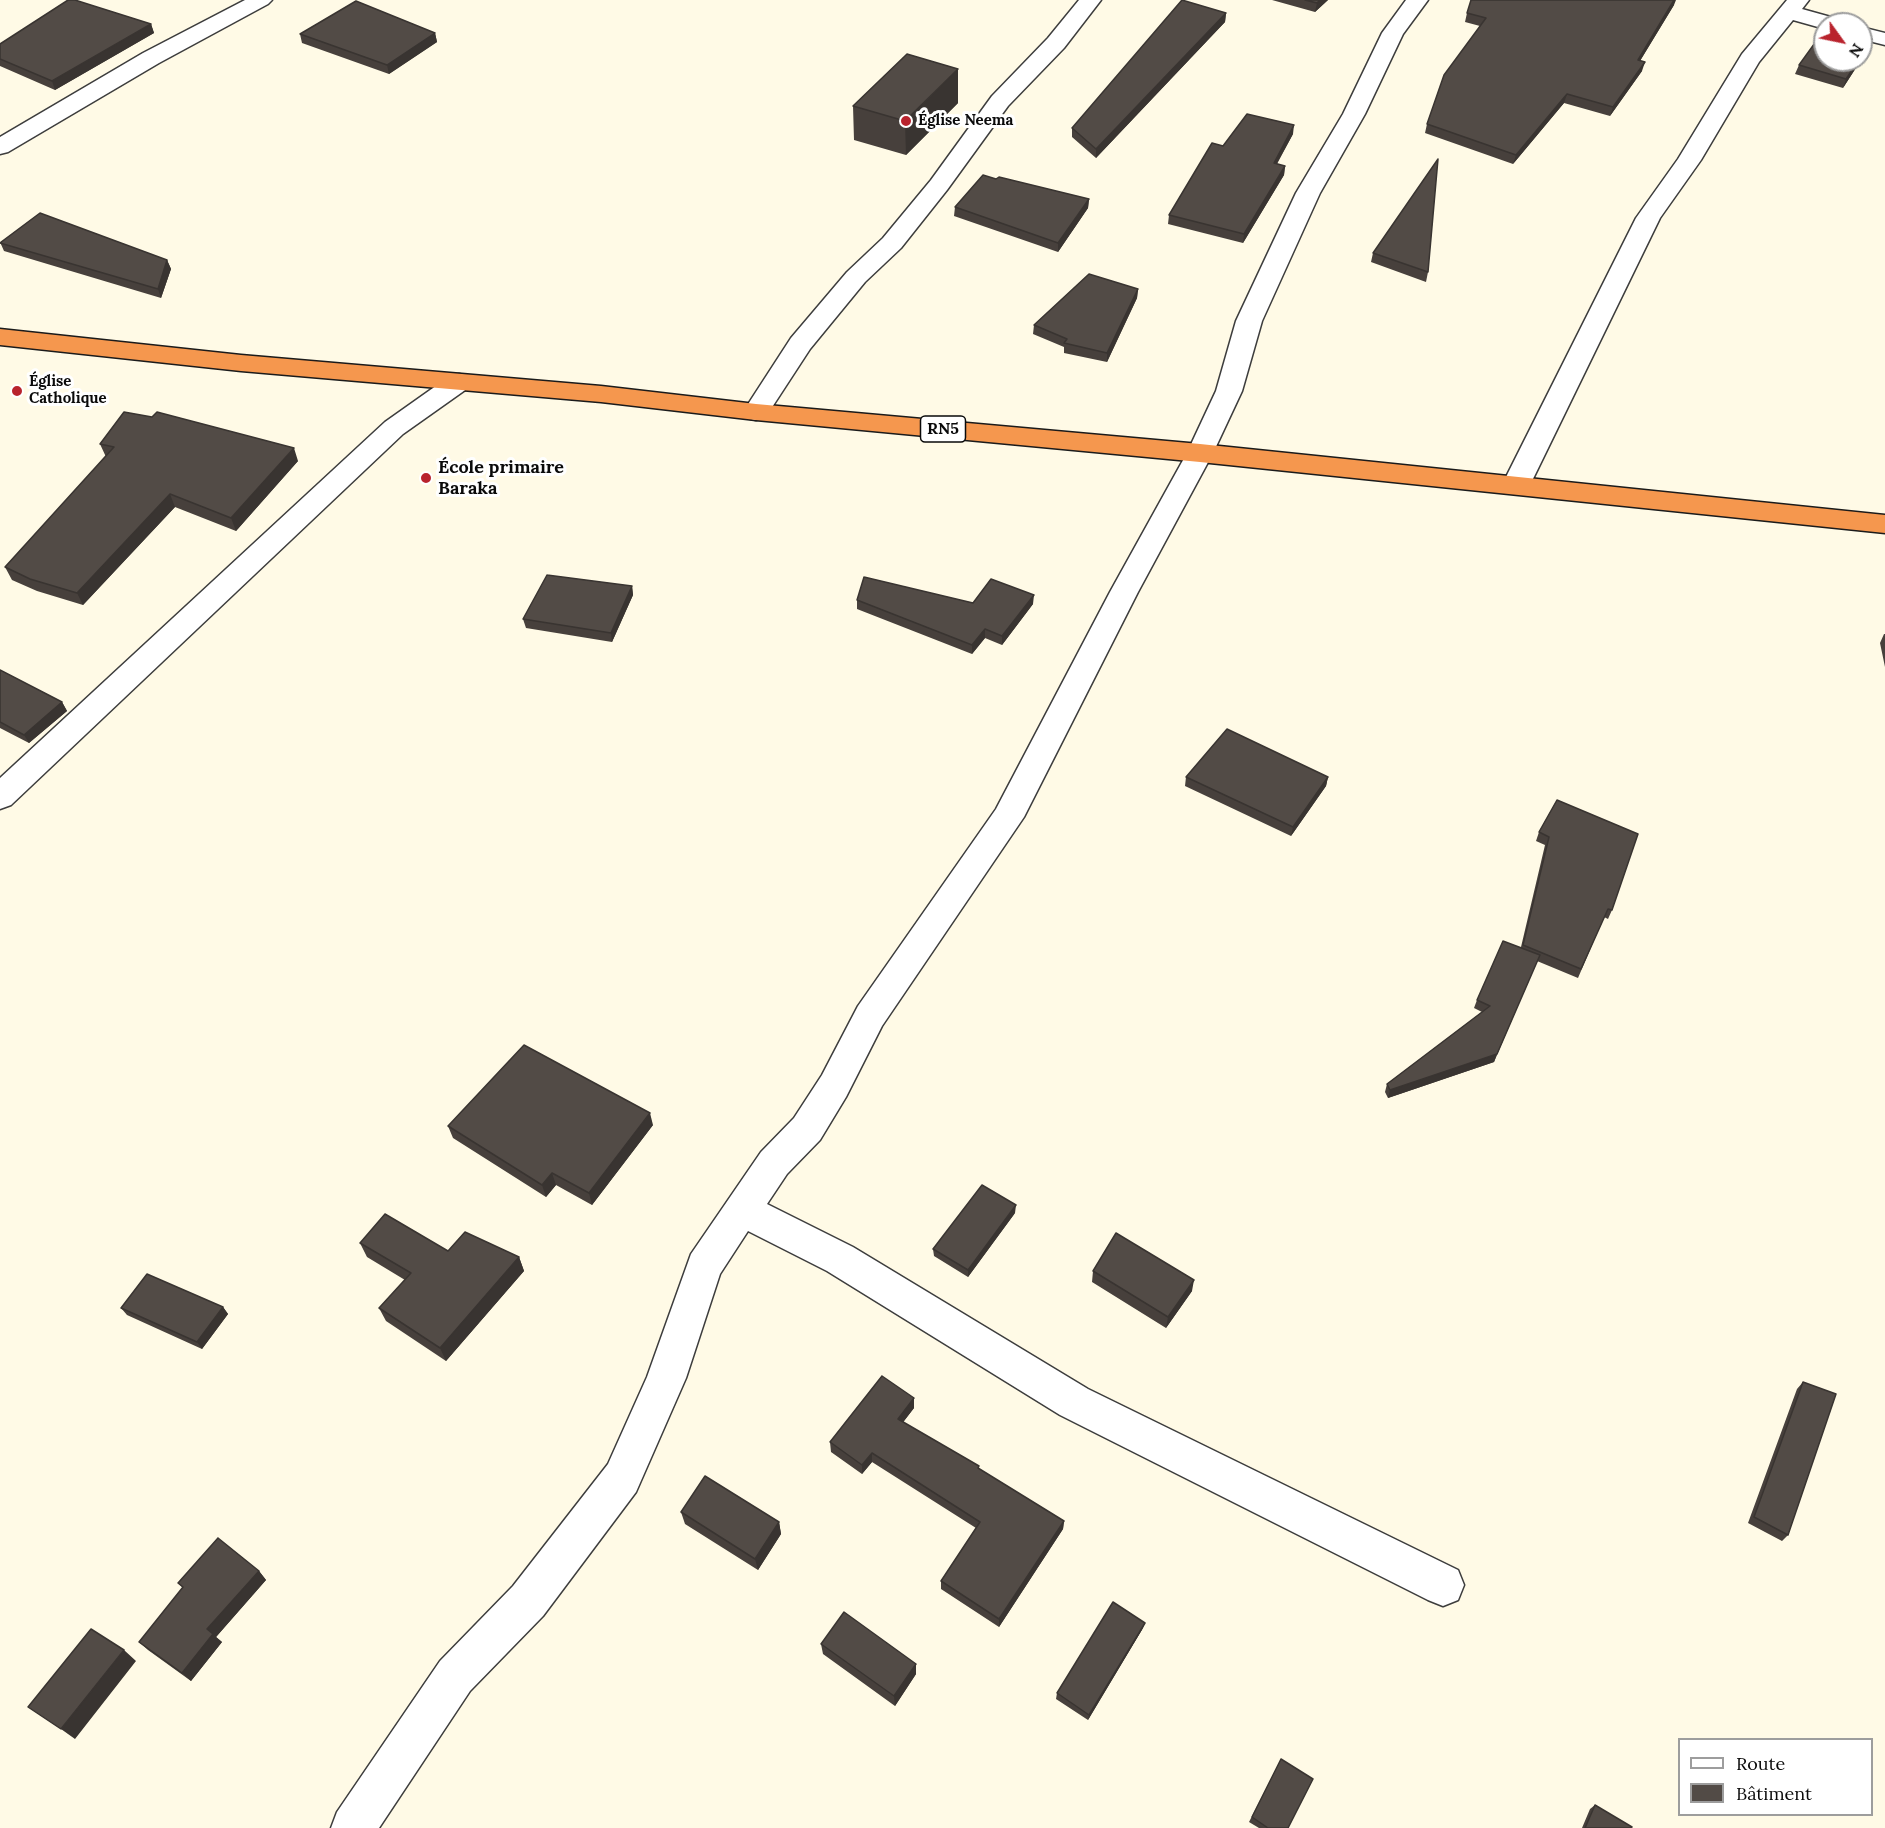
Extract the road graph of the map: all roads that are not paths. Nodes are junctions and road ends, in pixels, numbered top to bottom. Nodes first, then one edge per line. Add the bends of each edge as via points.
1 (261, 0) edge
2 (1090, 0) edge
3 (1417, 0) edge
4 (1793, 6) edge
5 (1813, 16) edge
6 (0, 147) edge
7 (0, 337) edge
8 (459, 382) junction
9 (756, 412) junction
10 (1200, 453) junction
11 (1516, 485) junction
12 (1885, 524) edge
13 (0, 797) edge
14 (742, 1210) junction
15 (1443, 1585) dead end
16 (353, 1828) edge

1 - 6 street via 151,58
2 - 9 street via 1056,43 1000,101 892,243 856,277 800,344
3 - 10 street via 1393,33 1354,114 1308,193 1249,321 1229,392
4 - 5 street
4 - 11 street via 1750,59 1689,160 1647,218
7 - 8 highway, RN5
8 - 9 highway, RN5
8 - 13 street via 394,428
9 - 10 highway, RN5
10 - 11 highway, RN5
10 - 14 street via 1008,817 870,1016 807,1129 774,1163
11 - 12 highway, RN5
14 - 15 street via 840,1259 1074,1402
14 - 16 street via 704,1266 666,1378 622,1478 528,1601 455,1676

